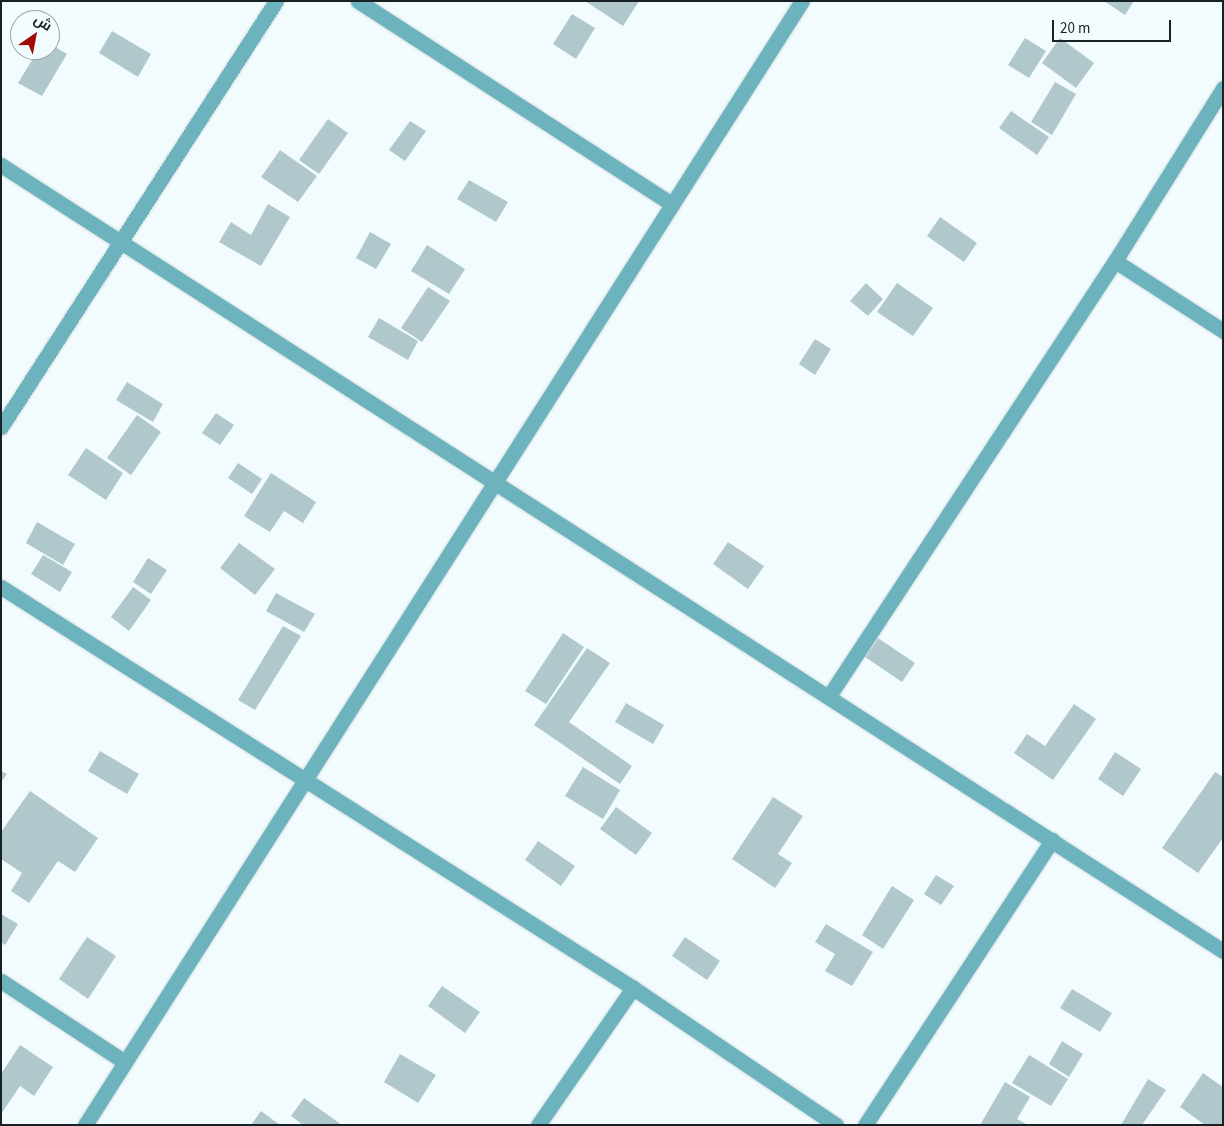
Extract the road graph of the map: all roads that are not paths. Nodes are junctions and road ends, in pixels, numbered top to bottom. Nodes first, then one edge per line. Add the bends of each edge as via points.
1 (276, 1) edge
2 (358, 1) edge
3 (802, 1) edge
4 (1223, 88) edge
5 (1, 165) edge
6 (672, 204) junction
7 (121, 241) junction
8 (1115, 261) junction
9 (1223, 331) edge
10 (1, 426) edge
11 (496, 481) junction
12 (1, 587) edge
13 (829, 696) junction
14 (303, 783) junction
15 (1052, 840) junction
16 (1223, 951) edge
17 (1, 981) edge
18 (633, 988) junction
19 (125, 1062) junction
20 (85, 1125) edge
21 (538, 1125) edge
22 (836, 1125) edge
23 (865, 1125) edge

1 - 7 street
2 - 6 street
3 - 6 street
4 - 8 street
5 - 7 street
6 - 11 street
7 - 10 street
7 - 11 street
8 - 9 street
8 - 13 street
11 - 13 street
11 - 14 street
12 - 14 street
13 - 15 street
14 - 18 street
14 - 19 street
15 - 16 street
15 - 23 street
17 - 19 street
18 - 21 street
18 - 22 street
19 - 20 street

